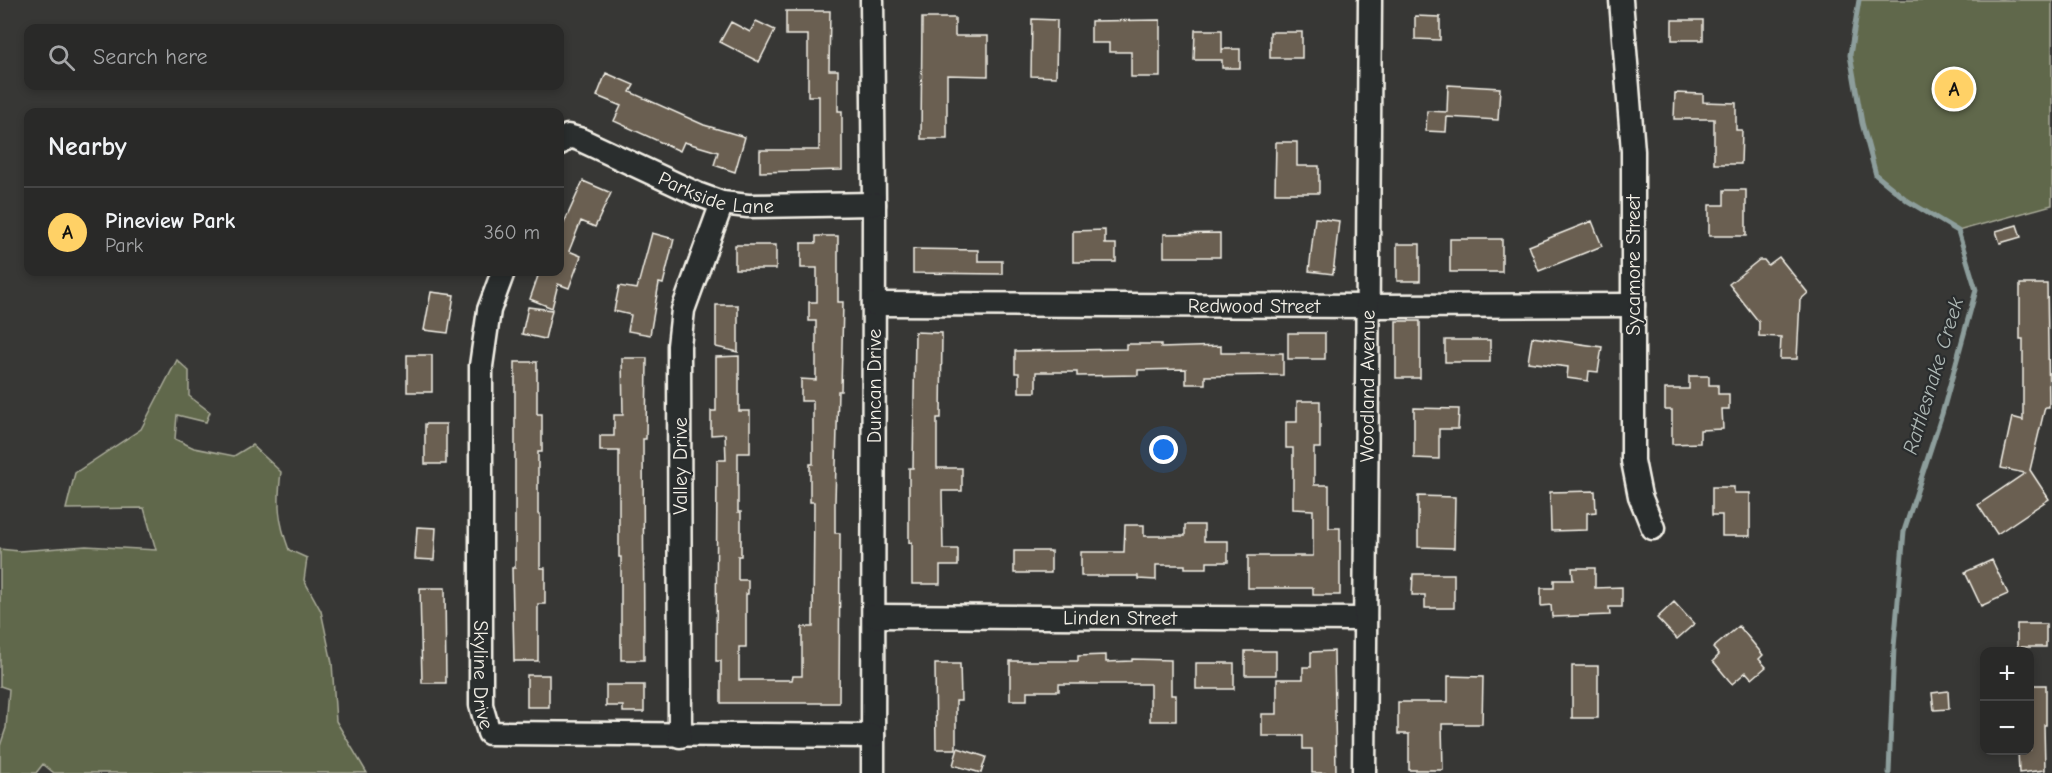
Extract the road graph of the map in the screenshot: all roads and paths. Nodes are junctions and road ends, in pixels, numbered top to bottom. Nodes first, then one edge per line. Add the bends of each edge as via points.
1 (872, 0) edge
2 (1370, 0) edge
3 (1621, 0) edge
4 (564, 140) edge
5 (722, 203) junction
6 (874, 204) junction
7 (502, 276) edge
8 (874, 304) junction
9 (1633, 305) junction
10 (1368, 306) junction
11 (1653, 528) dead end
12 (874, 616) junction
13 (1365, 619) junction
14 (680, 736) junction
15 (873, 736) junction
16 (873, 773) edge
17 (1364, 773) edge

1 - 6 street, Duncan Drive
2 - 10 street, Woodland Avenue
3 - 9 street, Sycamore Street via 1633,151
4 - 5 street, Parkside Lane via 579,139
5 - 6 street, Parkside Lane
5 - 14 street, Valley Drive via 683,310 679,345
6 - 8 street, Duncan Drive
7 - 14 street, Skyline Drive via 489,310 481,366 481,705 489,733
8 - 10 street, Redwood Street
8 - 12 street, Duncan Drive
9 - 10 street, Redwood Street
9 - 11 street, Sycamore Street via 1633,461 1640,496
10 - 13 street, Woodland Avenue
12 - 13 street, Linden Street
12 - 15 street, Duncan Drive
13 - 17 street, Woodland Avenue
14 - 15 street, Skyline Drive
15 - 16 street, Duncan Drive

